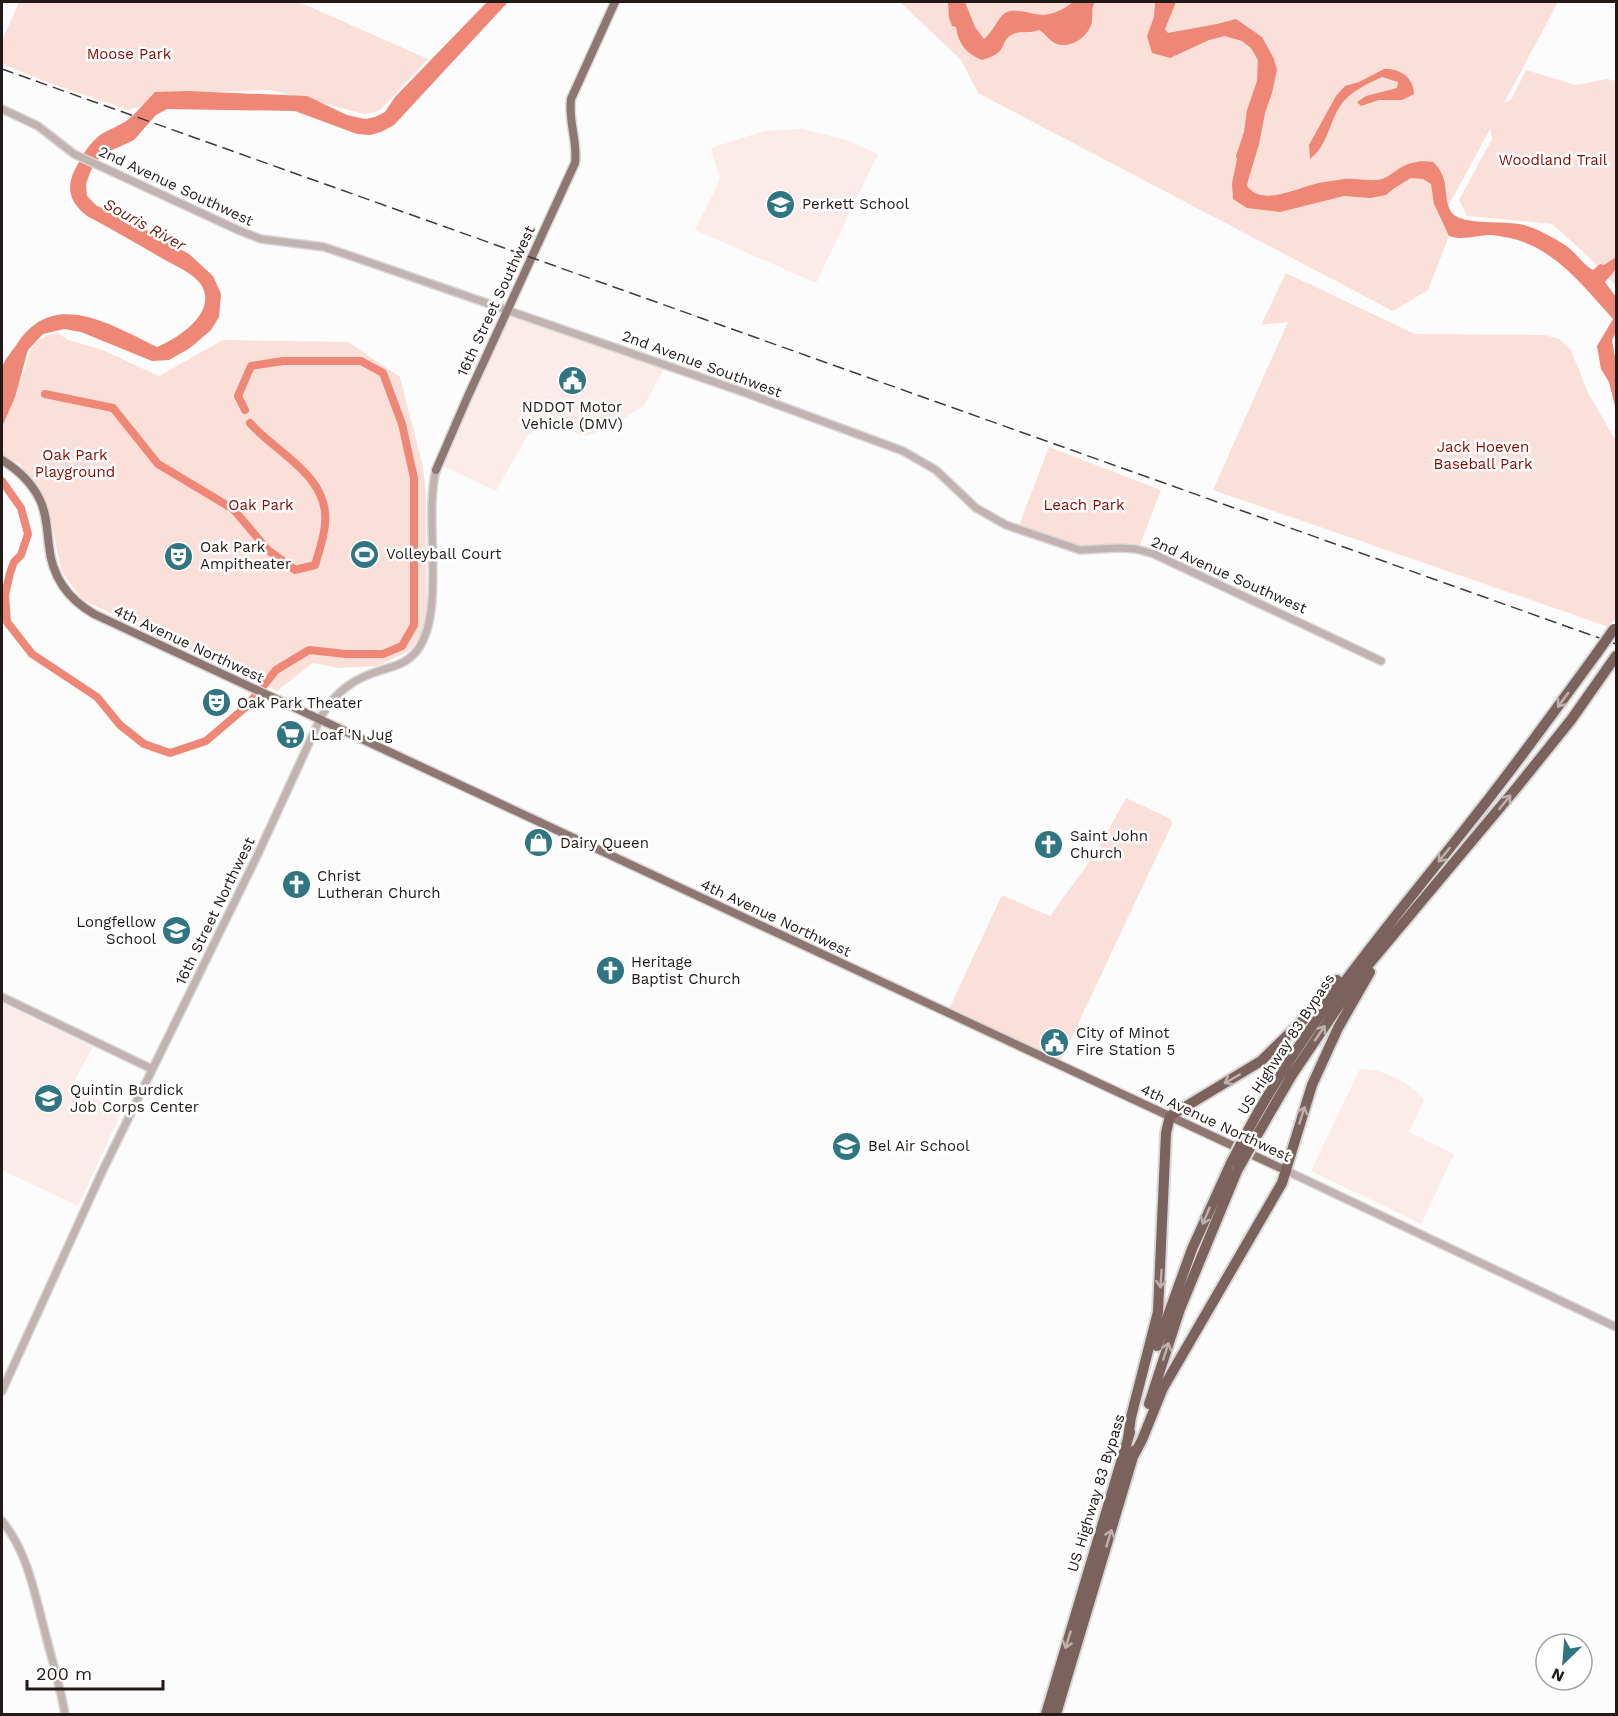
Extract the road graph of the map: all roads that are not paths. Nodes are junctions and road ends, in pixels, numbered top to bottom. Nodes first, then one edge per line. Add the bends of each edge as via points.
1 (615, 2) edge
2 (2, 109) edge
3 (507, 309) junction
4 (2, 460) edge
5 (436, 470) joint
6 (1615, 627) edge
7 (1617, 656) edge
8 (1381, 661) dead end
9 (320, 720) junction
10 (1400, 927) junction
11 (1364, 953) junction
12 (2, 997) edge
13 (152, 1069) junction
14 (1170, 1116) junction
15 (1251, 1136) junction
16 (1234, 1167) junction
17 (1287, 1171) junction
18 (1617, 1327) edge
19 (2, 1391) edge
20 (1128, 1438) junction
21 (1134, 1455) junction
22 (2, 1521) edge
23 (65, 1714) edge
24 (1046, 1714) edge
25 (1056, 1714) edge

1 - 3 main road, 16th Street Southwest via 570,106 575,163
2 - 3 street, 2nd Avenue Southwest via 38,126 74,154 261,239 324,247
3 - 5 main road, 16th Street Southwest
3 - 8 street, 2nd Avenue Southwest via 903,451 936,470 976,508 1006,525 1080,550 1136,549 1154,554
4 - 9 main road, 4th Avenue Northwest via 21,474 40,500 51,563 74,600 94,614
5 - 9 street, 16th Street Northwest via 431,495 432,604 426,637 408,660 351,682 334,697
6 -> 11 highway, US Highway 83 Bypass, bridge via 1501,784
10 -> 7 highway, US Highway 83 Bypass via 1511,795
9 - 13 street, 16th Street Northwest
9 - 14 main road, 4th Avenue Northwest
15 -> 10 highway, US Highway 83 Bypass via 1359,976
17 -> 10 highway via 1304,1109 1332,1039
11 -> 14 highway via 1261,1060
11 - 15 highway, US Highway 83 Bypass via 1284,1069
12 - 13 street
13 - 19 street, 16th Street Northwest
14 - 17 main road, 4th Avenue Northwest
14 -> 20 highway via 1166,1133 1160,1301
15 - 16 highway, US Highway 83 Bypass, bridge
16 -> 20 highway, US Highway 83 Bypass via 1210,1206 1170,1308
21 -> 16 highway, US Highway 83 Bypass via 1179,1309
17 - 18 street, 4th Avenue Northwest
17 - 21 highway via 1163,1388
20 -> 24 highway, US Highway 83 Bypass
25 -> 21 highway, US Highway 83 Bypass
22 - 23 street via 28,1569

